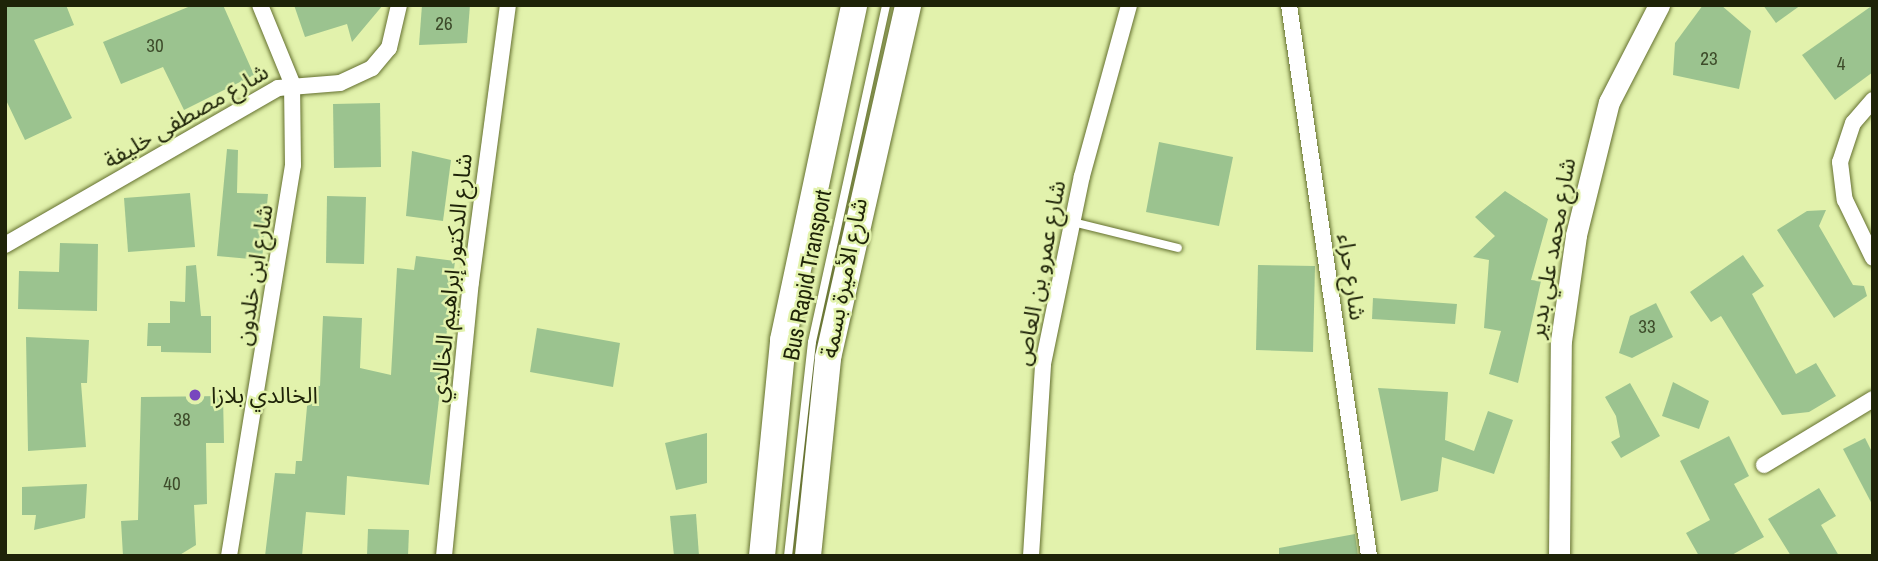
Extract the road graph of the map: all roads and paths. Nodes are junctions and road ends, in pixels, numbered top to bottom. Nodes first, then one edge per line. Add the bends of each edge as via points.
1 (260, 5) edge
2 (399, 5) edge
3 (508, 5) edge
4 (854, 5) edge
5 (886, 5) edge
6 (908, 5) edge
7 (1129, 5) edge
8 (1289, 5) edge
9 (1659, 5) edge
10 (292, 83) junction
11 (1873, 100) edge
12 (1073, 222) junction
13 (5, 245) edge
14 (1178, 248) dead end
15 (1873, 258) edge
16 (1873, 399) edge
17 (1764, 465) dead end
18 (229, 556) edge
19 (444, 556) edge
20 (762, 556) edge
21 (788, 556) edge
22 (808, 556) edge
23 (1031, 556) edge
24 (1369, 556) edge
25 (1559, 556) edge

1 - 10 street, شارع ابن خلدون
2 - 10 street, شارع مصطفى خليفة via 389,48 372,68 340,83
3 - 19 street, شارع الدكتور إبراهيم الخالدي via 471,282
4 - 20 main road, شارع الأميرة بسمة via 783,340
5 - 21 lane, Bus Rapid Transport via 812,342
6 - 22 main road, شارع الأميرة بسمة via 828,358
7 - 12 street, شارع عمرو بن العاص
8 - 24 street, شارع حراء
9 - 25 street, شارع محمد علي بدير via 1609,102 1576,235 1561,341
10 - 13 street, شارع مصطفى خليفة
10 - 18 street, شارع ابن خلدون via 293,165 283,250
11 - 15 street via 1853,123 1840,162 1845,200
12 - 14 lane
12 - 23 street, شارع عمرو بن العاص via 1043,364
16 - 17 street

